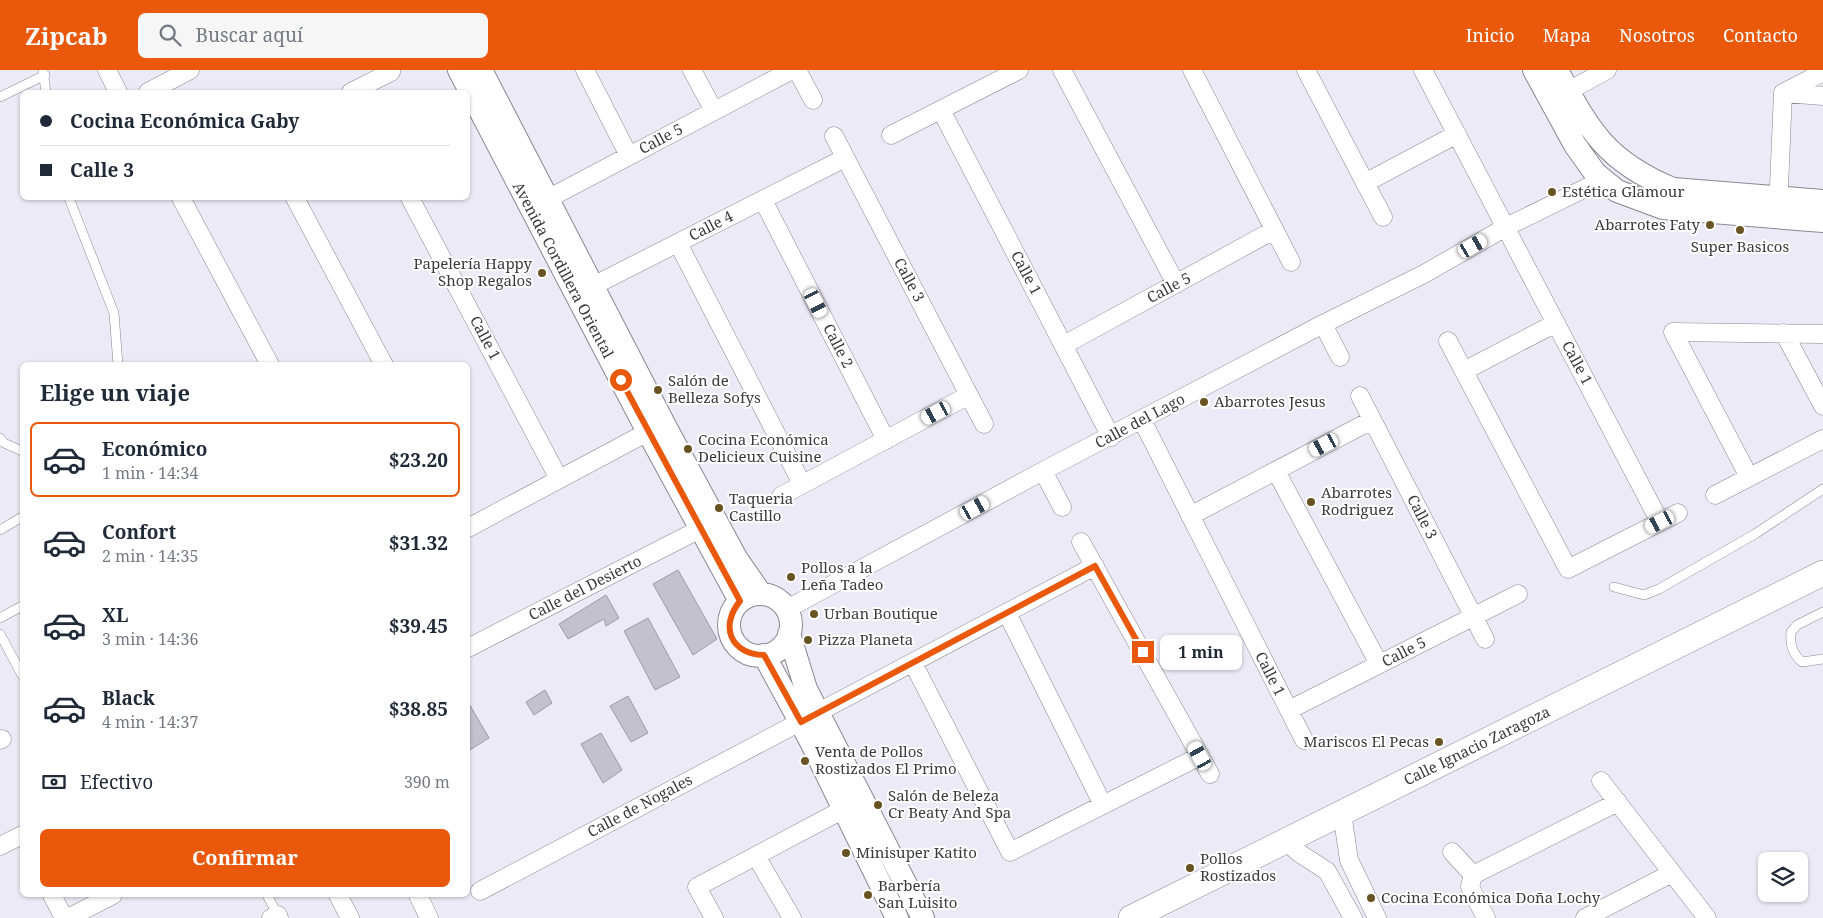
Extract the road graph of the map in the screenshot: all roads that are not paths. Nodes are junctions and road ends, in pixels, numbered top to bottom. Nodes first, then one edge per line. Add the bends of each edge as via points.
1 (107, 70) edge
2 (190, 70) edge
3 (459, 70) edge
4 (481, 70) edge
5 (585, 70) edge
6 (692, 70) edge
7 (792, 70) edge
8 (797, 70) edge
9 (1019, 70) edge
10 (1062, 70) edge
11 (1192, 70) edge
12 (1306, 70) edge
13 (1424, 70) edge
14 (1534, 70) edge
15 (1557, 70) edge
16 (391, 72) dead end
17 (1823, 72) edge
18 (44, 73) edge
19 (1600, 74) edge
20 (46, 90) edge
21 (117, 90) edge
22 (152, 90) edge
23 (357, 90) edge
24 (1783, 93) junction
25 (1559, 96) junction
26 (1823, 96) edge
27 (0, 98) edge
28 (813, 100) dead end
29 (941, 110) junction
30 (714, 111) junction
31 (1457, 134) junction
32 (891, 135) dead end
33 (834, 136) dead end
34 (629, 156) junction
35 (845, 158) junction
36 (1602, 180) junction
37 (1366, 183) junction
38 (69, 200) edge
39 (182, 200) edge
40 (296, 200) edge
41 (411, 200) edge
42 (763, 200) junction
43 (1823, 202) edge
44 (539, 203) junction
45 (1778, 208) junction
46 (1383, 217) dead end
47 (1823, 221) edge
48 (1506, 227) junction
49 (1274, 230) junction
50 (678, 243) junction
51 (1291, 262) dead end
52 (1176, 284) junction
53 (585, 290) junction
54 (1556, 323) junction
55 (1323, 324) junction
56 (1784, 333) junction
57 (1823, 334) edge
58 (1448, 341) dead end
59 (1064, 345) junction
60 (1340, 357) dead end
61 (118, 362) edge
62 (268, 362) edge
63 (382, 362) edge
64 (1464, 371) junction
65 (969, 395) junction
66 (1360, 396) dead end
67 (1823, 406) edge
68 (1142, 420) junction
69 (1372, 420) junction
70 (984, 424) dead end
71 (656, 428) junction
72 (1111, 437) junction
73 (0, 438) edge
74 (1823, 439) edge
75 (886, 440) junction
76 (20, 450) edge
77 (1043, 471) junction
78 (1276, 471) junction
79 (1749, 477) junction
80 (559, 480) junction
81 (802, 484) junction
82 (1823, 489) edge
83 (1714, 495) dead end
84 (781, 496) dead end
85 (1062, 508) dead end
86 (1678, 513) dead end
87 (1190, 516) junction
88 (20, 518) edge
89 (1660, 522) junction
90 (470, 525) edge
91 (702, 528) junction
92 (0, 530) edge
93 (1081, 542) dead end
94 (1095, 566) junction
95 (1823, 573) edge
96 (1614, 587) dead end
97 (761, 594) junction
98 (1518, 594) dead end
99 (740, 601) junction
100 (20, 607) edge
101 (787, 609) junction
102 (1823, 612) edge
103 (1007, 613) junction
104 (1474, 617) junction
105 (0, 618) edge
106 (0, 634) edge
107 (789, 634) junction
108 (1485, 639) dead end
109 (470, 647) edge
110 (764, 655) junction
111 (1823, 659) edge
112 (913, 663) junction
113 (1380, 664) junction
114 (20, 671) edge
115 (1289, 710) junction
116 (809, 717) junction
117 (1304, 740) dead end
118 (1200, 756) junction
119 (1210, 774) dead end
120 (1601, 781) dead end
121 (1618, 802) junction
122 (1103, 805) junction
123 (844, 809) junction
124 (1342, 813) junction
125 (20, 836) edge
126 (1286, 841) junction
127 (0, 846) edge
128 (1452, 852) dead end
129 (756, 856) junction
130 (1349, 860) junction
131 (1327, 871) junction
132 (1672, 874) junction
133 (1473, 876) junction
134 (480, 891) dead end
135 (53, 897) edge
136 (109, 897) edge
137 (268, 897) edge
138 (339, 897) edge
139 (419, 897) edge
140 (920, 911) edge
141 (896, 916) edge
142 (276, 917) edge
143 (64, 918) edge
144 (68, 918) edge
145 (350, 918) edge
146 (429, 918) edge
147 (714, 918) edge
148 (792, 918) edge
149 (1131, 918) edge
150 (1353, 918) edge
151 (1377, 918) edge
152 (1486, 918) edge
153 (1585, 918) edge
154 (1707, 918) edge

1 - 21 street
2 - 22 street
3 - 44 street, Avenida Cordillera Oriental
4 - 44 street, Avenida Cordillera Oriental
5 - 34 street
6 - 30 street
7 - 30 street, Calle 5
8 - 28 street
9 - 29 street
10 - 52 street
11 - 49 street
12 - 37 street
13 - 31 street, Calle 1
14 - 25 street
15 - 25 street
16 - 23 street
17 - 24 street
18 - 20 lane
18 - 27 lane
19 - 25 street
24 - 26 street
24 - 45 street
25 - 36 street via 1575,145
25 - 45 street via 1608,150 1651,180 1673,189
29 - 32 street
29 - 59 street, Calle 1
30 - 34 street, Calle 5
31 - 37 street
31 - 48 street, Calle 1
33 - 35 street, Calle 3
34 - 44 street, Calle 5
35 - 42 street, Calle 4
35 - 65 street, Calle 3
36 - 45 street via 1616,191 1663,208
36 - 48 street, Calle del Lago
37 - 46 street
38 - 61 lane via 114,313
39 - 62 street
40 - 63 street
41 - 80 street, Calle 1
42 - 50 street, Calle 4
42 - 75 street, Calle 2
43 - 45 street
44 - 53 street, Avenida Cordillera Oriental
45 - 47 street
48 - 54 street, Calle 1
48 - 55 street, Calle del Lago via 1424,274
49 - 51 street
49 - 52 street, Calle 5
50 - 53 street, Calle 4
50 - 81 street
52 - 59 street, Calle 5
53 - 71 street, Avenida Cordillera Oriental
54 - 64 street
54 - 89 street, Calle 1
55 - 60 street
55 - 68 street, Calle del Lago
56 - 57 street
56 - 67 street
56 - 79 street via 1673,332
58 - 64 street
59 - 72 street, Calle 1
64 - 89 street via 1568,569
65 - 70 street, Calle 3
65 - 75 street
66 - 69 street, Calle 3
68 - 72 street, Calle del Lago
68 - 87 street, Calle 1
69 - 78 street
69 - 104 street, Calle 3
71 - 80 street
71 - 91 street, Avenida Cordillera Oriental
71 - 97 street, Avenida Cordillera Oriental
72 - 77 street, Calle del Lago
73 - 76 lane
74 - 79 street
75 - 81 street
77 - 85 street
77 - 101 street, Calle del Lago
78 - 87 street
78 - 113 street
79 - 83 street
80 - 90 street
81 - 84 street
82 - 96 lane via 1755,534 1659,589 1644,594
86 - 89 street
87 - 115 street, Calle 1
88 - 92 lane
91 - 99 street, Avenida Cordillera Oriental
91 - 109 street, Calle del Desierto
93 - 94 street
94 - 103 street
94 - 118 street
95 - 124 main road, Calle Ignacio Zaragoza
97 - 99 street
97 - 101 street via 772,596
98 - 104 street, Calle 5
99 - 110 street via 729,621 734,643 753,655
100 - 105 lane
101 - 107 street
102 - 111 lane via 1797,625 1790,640 1791,648 1802,662
103 - 112 street
103 - 122 street
104 - 108 street, Calle 3
104 - 113 street, Calle 5
106 - 114 lane
107 - 110 street via 775,652
107 - 116 street via 806,689
110 - 116 street
112 - 116 street
112 - 122 street via 1010,852
113 - 115 street, Calle 5
115 - 117 street, Calle 1
116 - 123 street
116 - 134 street, Calle de Nogales
116 - 140 street
118 - 119 street
118 - 122 street
120 - 121 street
121 - 132 street
121 - 133 street
123 - 129 street
123 - 141 street
124 - 126 main road, Calle Ignacio Zaragoza
124 - 130 street
125 - 127 street
126 - 131 street
126 - 149 main road, Calle Ignacio Zaragoza
128 - 133 street
129 - 147 street via 698,886
129 - 148 street
130 - 131 street
130 - 151 street
131 - 150 street
132 - 153 street
132 - 154 street
133 - 152 street via 1470,887
135 - 143 street
136 - 144 street
137 - 142 lane
138 - 145 street
139 - 146 street
140 - 141 street

